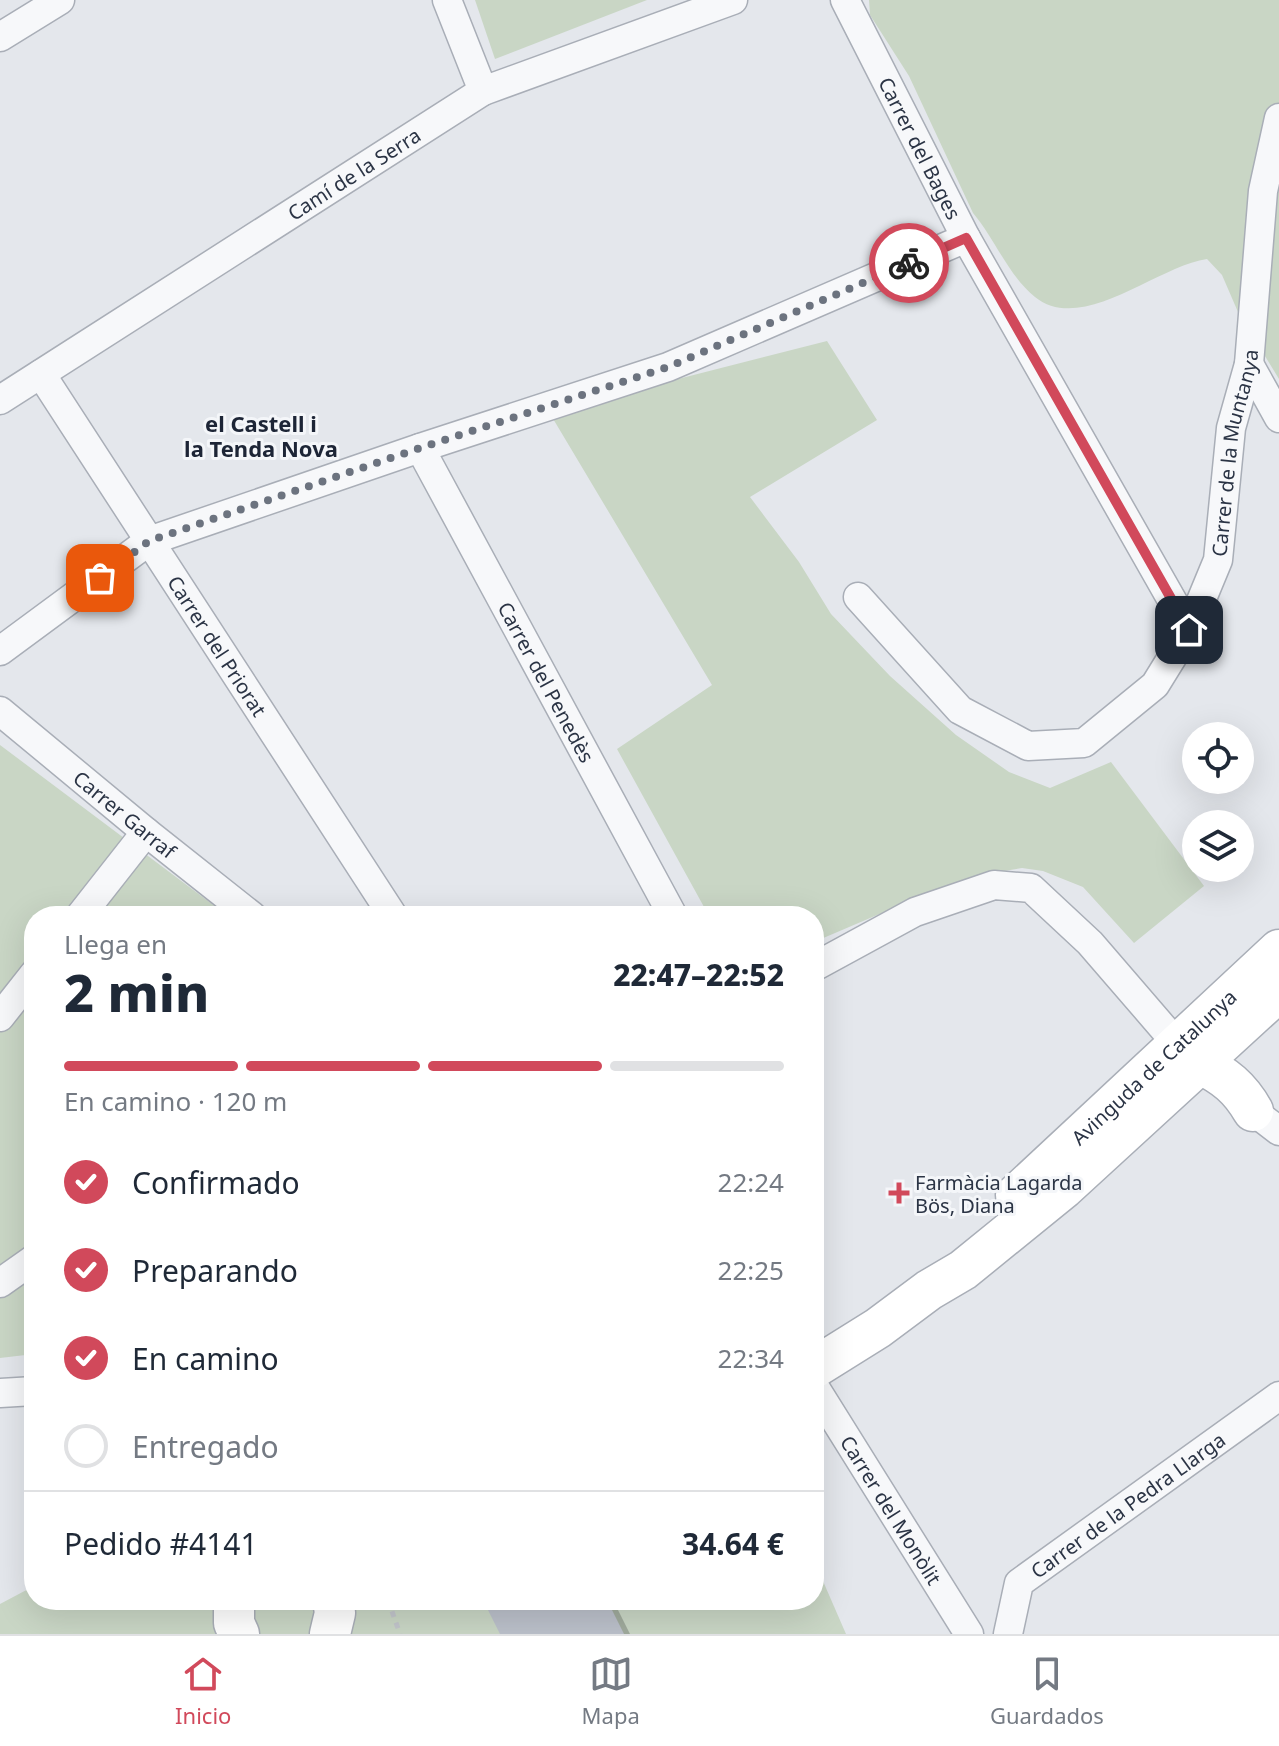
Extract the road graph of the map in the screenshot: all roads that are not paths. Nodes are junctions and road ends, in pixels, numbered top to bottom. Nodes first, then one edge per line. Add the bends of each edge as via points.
1 (60, 0) edge
2 (447, 0) edge
3 (733, 0) edge
4 (845, 0) edge
5 (0, 37) edge
6 (483, 91) junction
7 (1279, 118) edge
8 (966, 238) junction
9 (1249, 364) junction
10 (41, 374) junction
11 (0, 400) edge
12 (1279, 418) edge
13 (420, 448) junction
14 (149, 541) junction
15 (858, 597) dead end
16 (1189, 630) junction
17 (0, 651) edge
18 (0, 711) edge
19 (146, 832) junction
20 (88, 906) edge
21 (239, 906) edge
22 (386, 906) edge
23 (668, 906) edge
24 (1279, 950) edge
25 (824, 962) edge
26 (1279, 969) edge
27 (24, 987) edge
28 (1279, 991) edge
29 (0, 1017) edge
30 (1279, 1017) edge
31 (1190, 1054) junction
32 (1161, 1101) junction
33 (1258, 1111) edge
34 (24, 1266) edge
35 (0, 1283) edge
36 (929, 1290) junction
37 (824, 1362) edge
38 (24, 1392) edge
39 (0, 1393) edge
40 (1279, 1396) edge
41 (824, 1402) edge
42 (969, 1634) edge
43 (1008, 1634) edge

1 - 5 street
2 - 6 street
3 - 6 street, Camí de la Serra
4 - 8 street, Carrer del Bages
6 - 10 street, Camí de la Serra
7 - 9 street, Carrer de la Muntanya via 1263,191
8 - 13 street via 668,367
8 - 16 street, Carrer del Bages
9 - 12 street
9 - 16 street, Carrer de la Muntanya via 1231,428 1218,560
10 - 11 street, Camí de la Serra
10 - 14 street, Carrer del Priorat
13 - 14 street
13 - 23 street, Carrer del Penedès
14 - 17 street
14 - 22 street, Carrer del Priorat
15 - 16 street, Carrer de la Muntanya via 960,710 1028,746 1084,743 1155,685
18 - 19 street, Carrer Garraf
19 - 20 street
19 - 21 street, Carrer Garraf
24 - 31 street, Avinguda de Catalunya
25 - 31 street via 915,912 994,885 1031,888 1090,943
26 - 31 street, Avinguda de Catalunya
27 - 29 street
28 - 31 street, Avinguda de Catalunya
30 - 33 street via 1248,1051 1241,1071
31 - 32 street, Avinguda de Catalunya
31 - 33 street via 1224,1076
31 - 36 street, Avinguda de Catalunya via 1073,1161 1022,1189 953,1254
32 - 33 street via 1188,1088 1207,1089
32 - 36 street, Avinguda de Catalunya via 1064,1188 963,1270
34 - 35 street
36 - 37 street, Avinguda de Catalunya
38 - 39 street
40 - 43 street, Carrer de la Pedra Llarga via 1019,1583
41 - 42 street, Carrer del Monòlit

